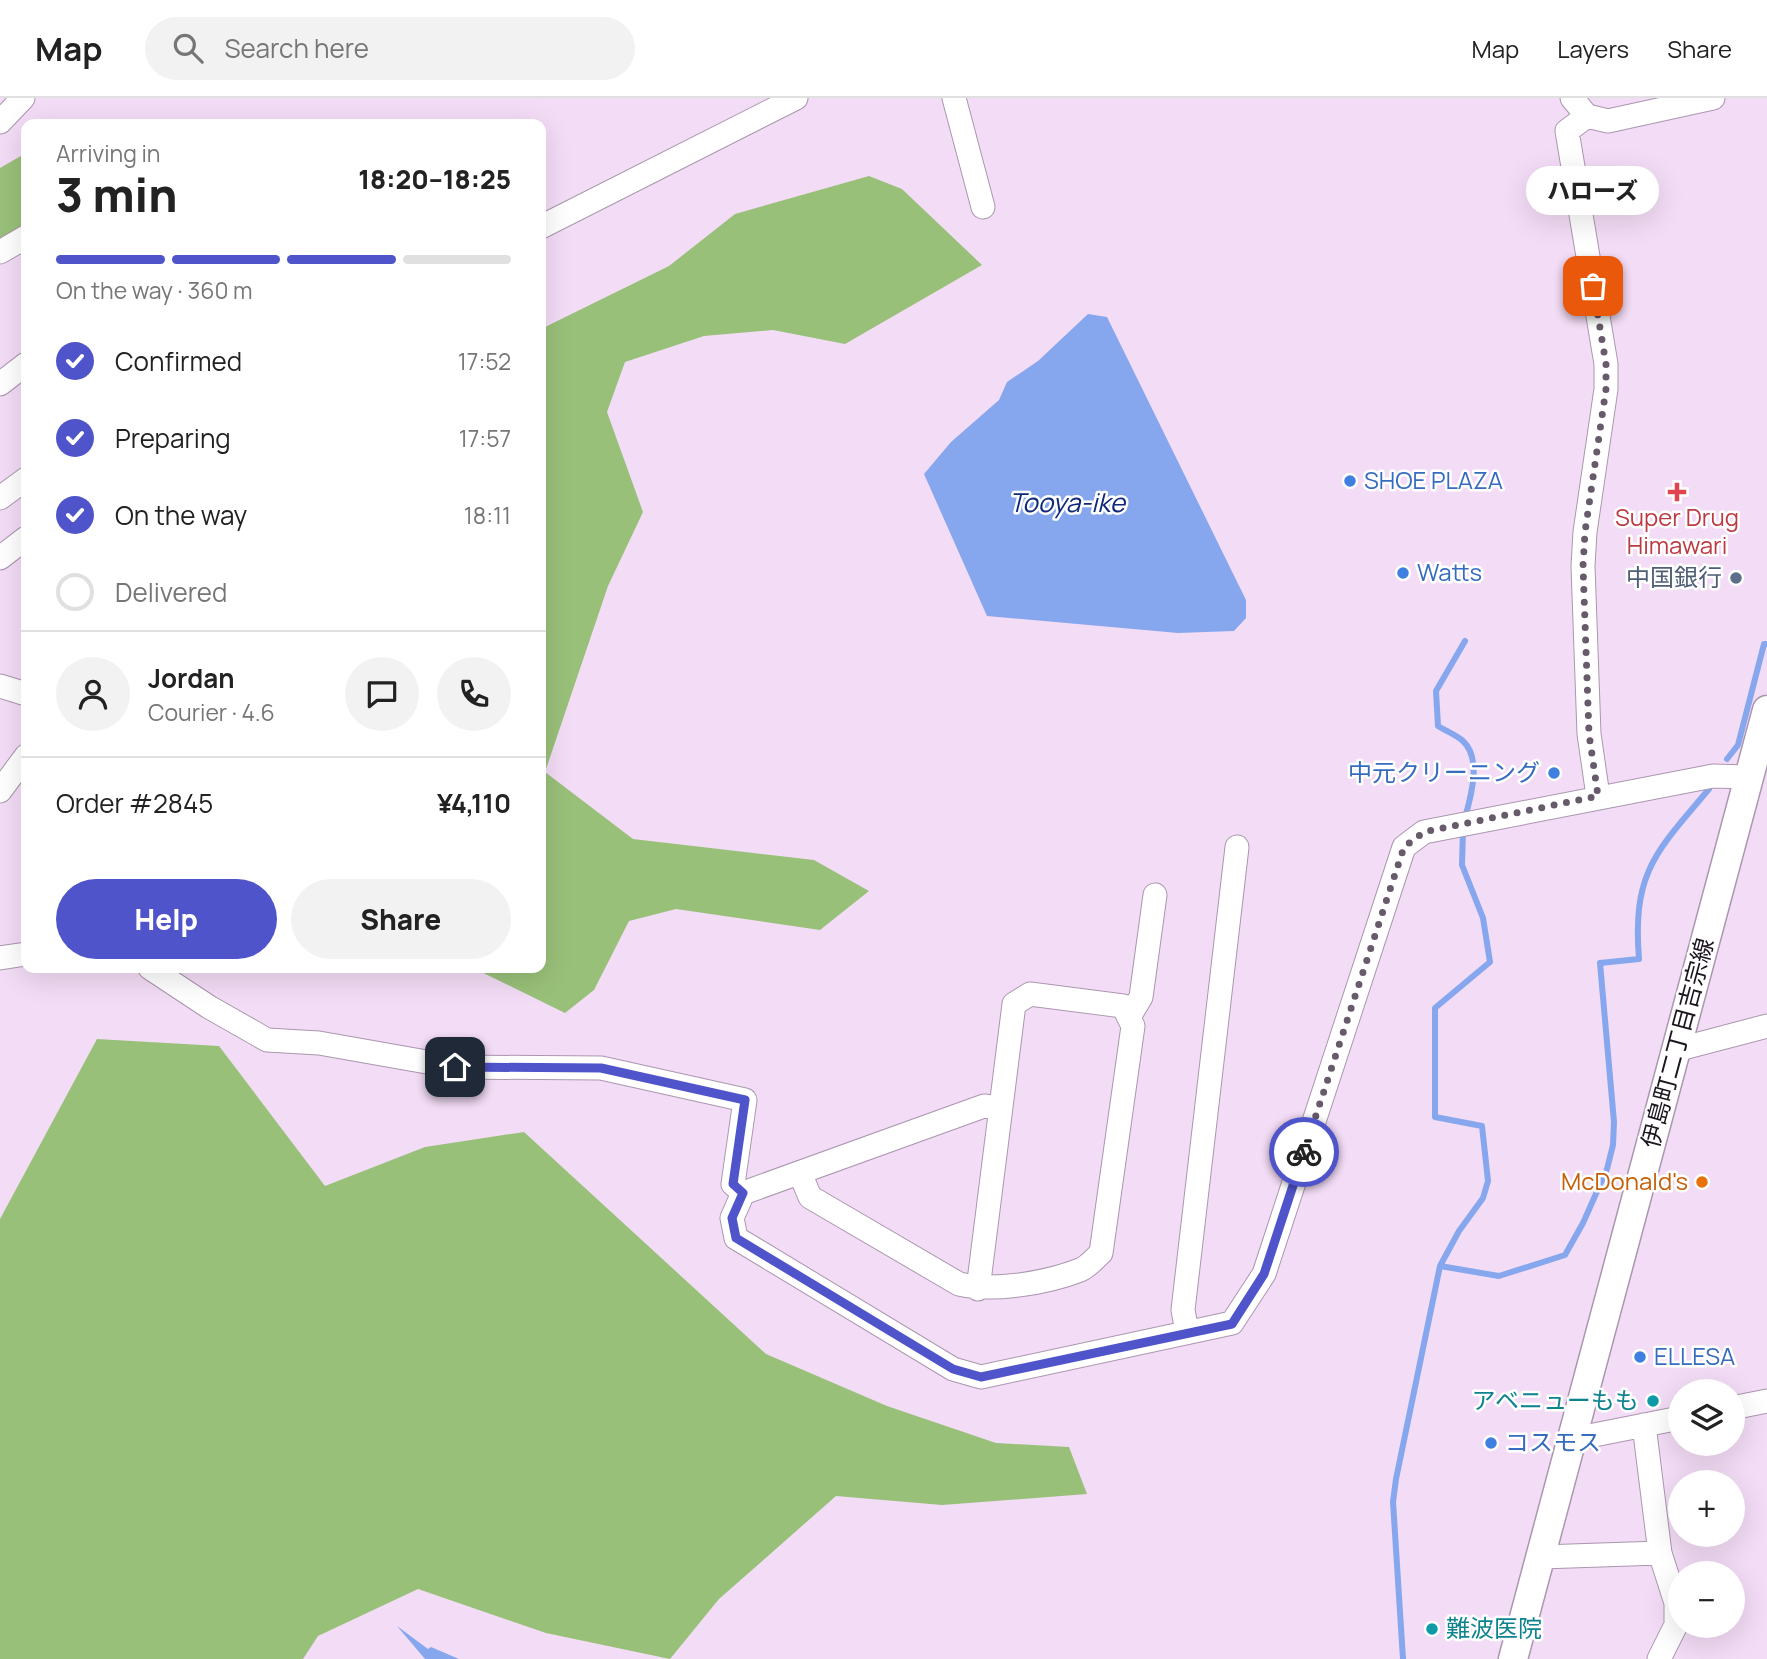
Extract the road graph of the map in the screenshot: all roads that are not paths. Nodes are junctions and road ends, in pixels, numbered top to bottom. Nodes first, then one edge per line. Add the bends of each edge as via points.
1 (23, 98) edge
2 (796, 98) edge
3 (954, 98) edge
4 (1572, 98) edge
5 (1713, 98) edge
6 (1587, 116) junction
7 (0, 122) edge
8 (984, 207) dead end
9 (546, 217) edge
10 (21, 240) edge
11 (0, 252) edge
12 (21, 368) edge
13 (0, 384) edge
14 (21, 485) edge
15 (0, 498) edge
16 (21, 542) edge
17 (0, 558) edge
18 (0, 685) edge
19 (21, 692) edge
20 (1767, 710) edge
21 (21, 763) edge
22 (1749, 777) junction
23 (0, 791) edge
24 (1598, 796) junction
25 (1237, 847) dead end
26 (1155, 895) dead end
27 (21, 955) edge
28 (0, 958) edge
29 (158, 973) edge
30 (1129, 1017) junction
31 (1767, 1026) edge
32 (1676, 1050) junction
33 (1000, 1108) junction
34 (800, 1173) junction
35 (743, 1193) junction
36 (978, 1289) junction
37 (1187, 1332) junction
38 (1767, 1401) edge
39 (1745, 1405) edge
40 (1668, 1420) edge
41 (1644, 1425) junction
42 (1574, 1433) junction
43 (1660, 1553) junction
44 (1541, 1557) junction
45 (1513, 1659) edge
46 (1659, 1659) edge

1 - 7 street
2 - 9 street
3 - 8 street
4 - 6 street
5 - 6 street via 1608,121
6 - 24 street via 1567,131 1606,364 1583,566 1589,734
10 - 11 street
12 - 13 street
14 - 15 street
16 - 17 street
18 - 19 street
20 - 22 street, 伊島町二丁目吉宗線
21 - 23 street
22 - 24 street via 1713,775
22 - 32 street, 伊島町二丁目吉宗線
24 - 37 street via 1424,832 1404,847 1264,1274 1232,1324
25 - 37 street via 1182,1310
26 - 30 street via 1141,997
27 - 28 street
29 - 35 street via 267,1040 319,1043 455,1067 601,1068 745,1100 733,1184
30 - 33 street via 1124,1006 1030,994 1014,1004
30 - 36 street via 1133,1026 1101,1253 1082,1270 998,1289
31 - 32 street
32 - 42 street, 伊島町二丁目吉宗線
33 - 34 street via 984,1106
33 - 36 street
34 - 35 street
34 - 36 street via 810,1197 959,1284
35 - 37 street via 732,1218 736,1238 953,1369 981,1377
38 - 39 street
40 - 41 street
41 - 42 street via 1589,1436
41 - 43 street
42 - 44 street, 伊島町二丁目吉宗線
43 - 44 street
43 - 46 street via 1676,1603 1676,1625
44 - 45 street, 伊島町二丁目吉宗線

